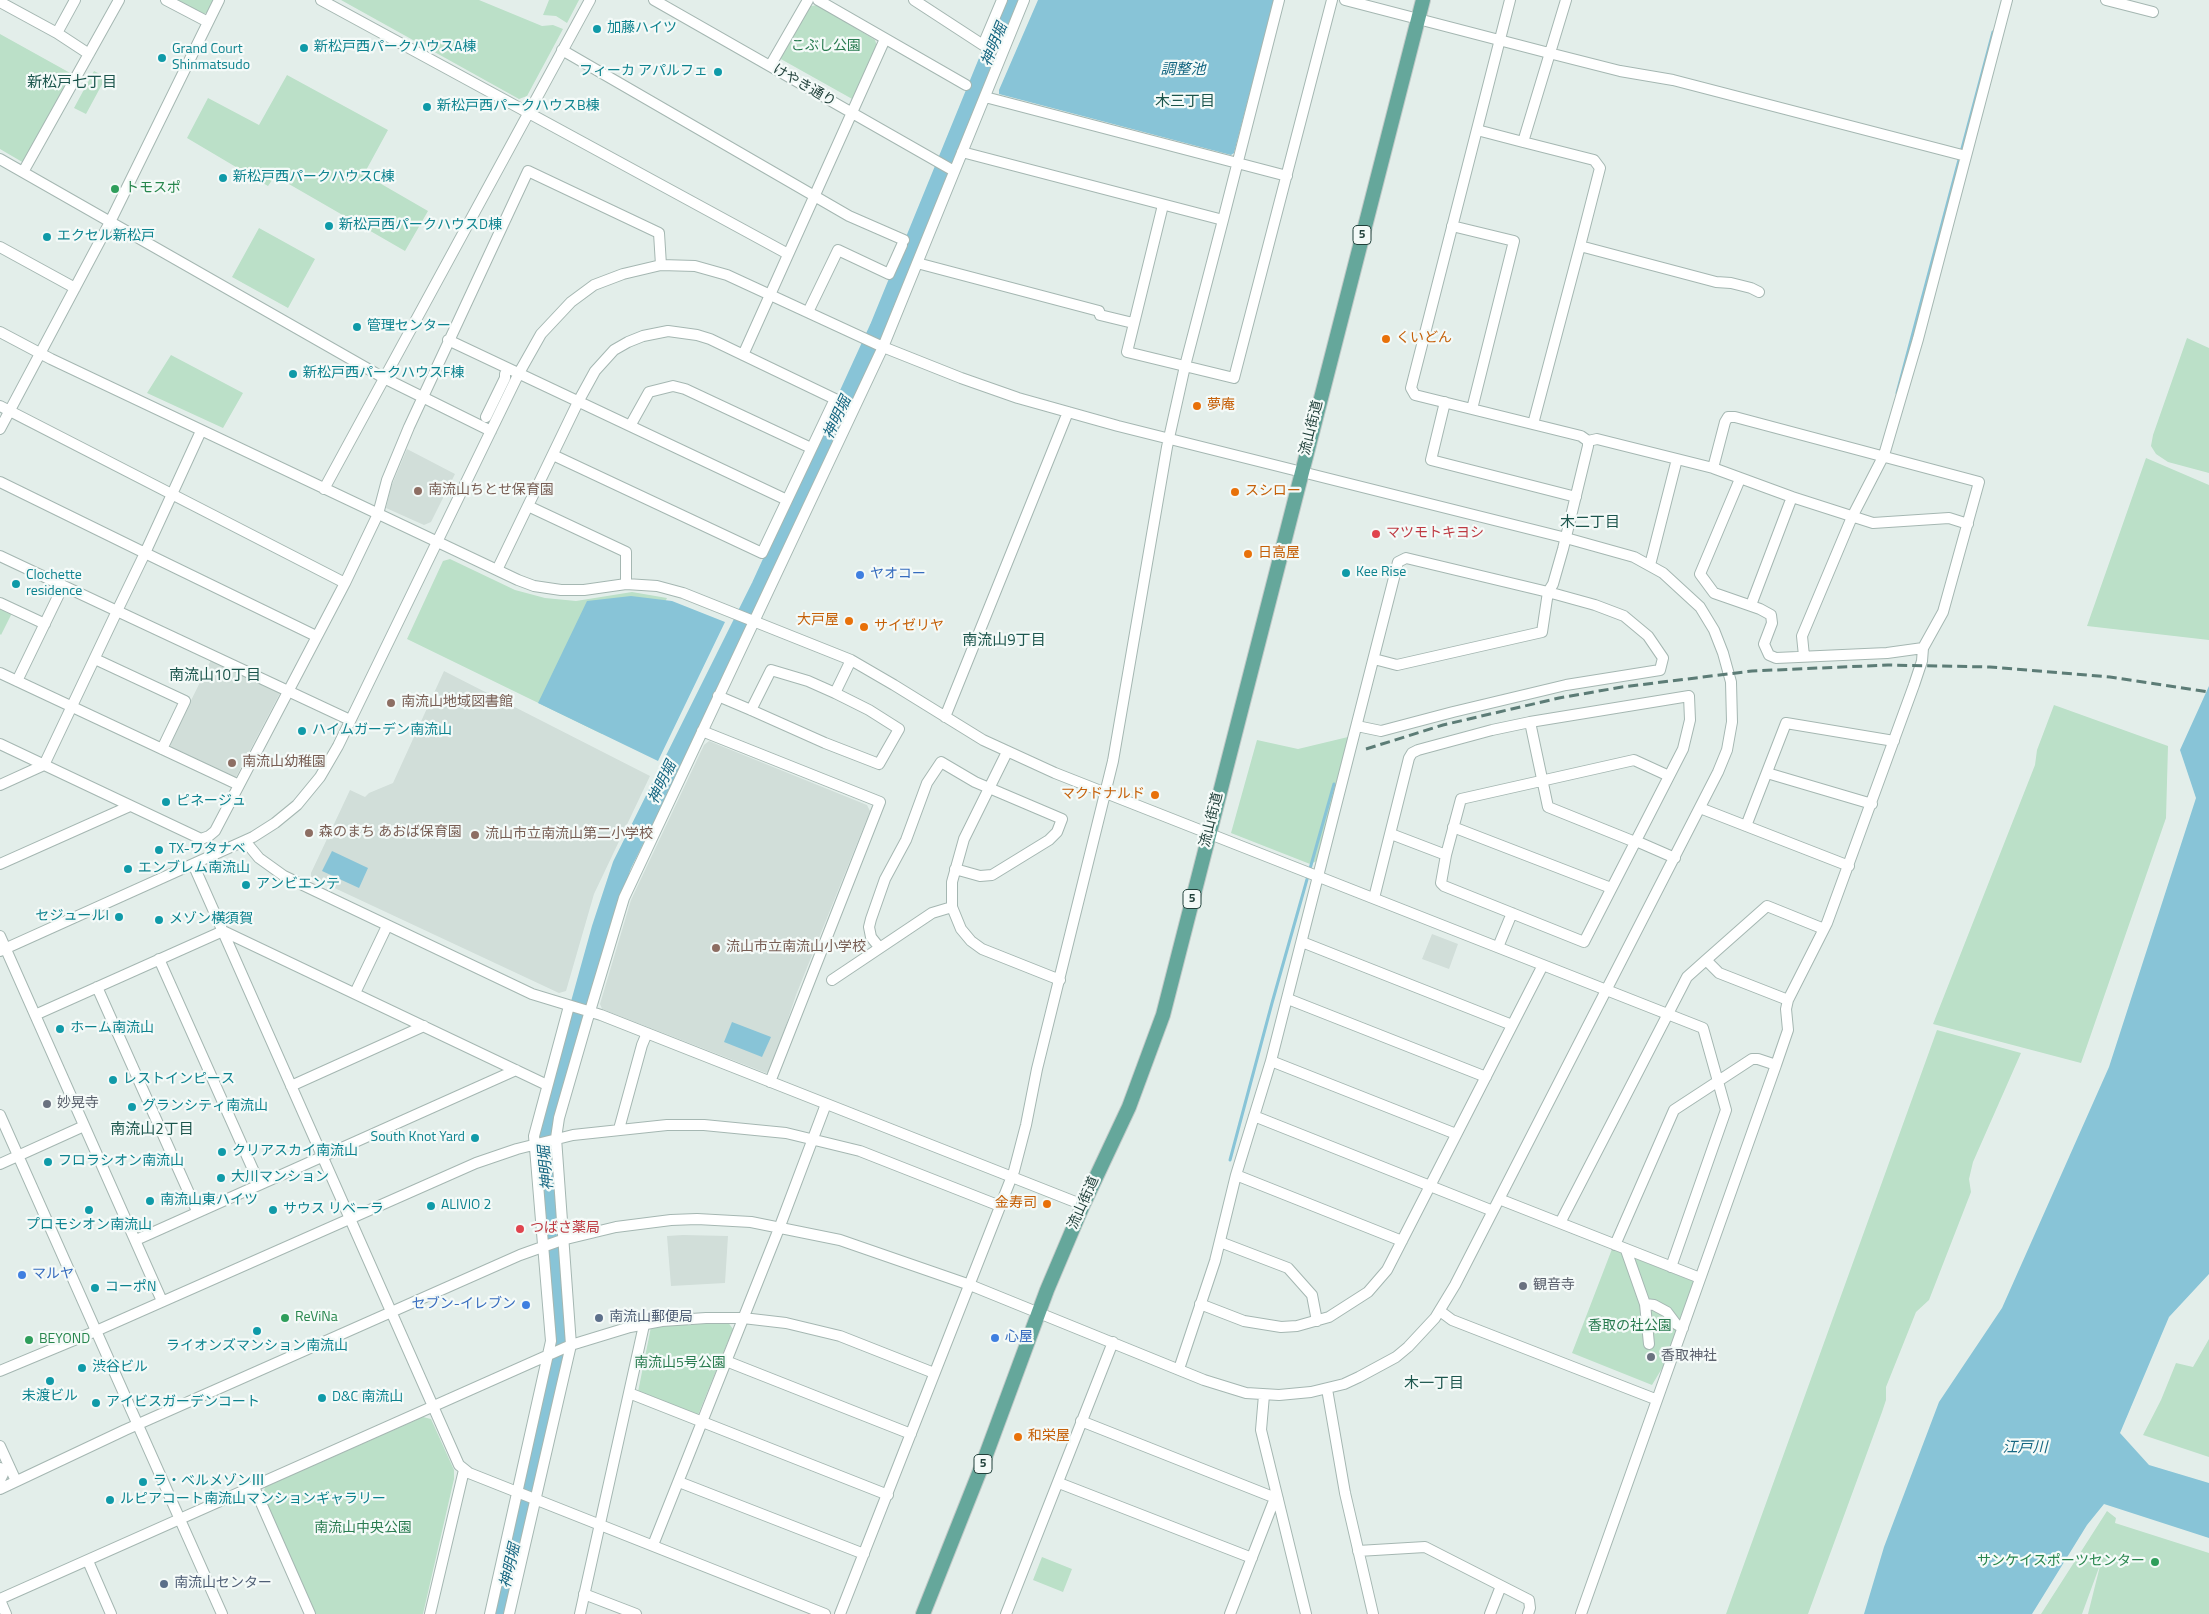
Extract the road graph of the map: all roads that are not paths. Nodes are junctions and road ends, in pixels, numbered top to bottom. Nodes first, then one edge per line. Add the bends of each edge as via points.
1 (75, 0) edge
2 (119, 0) edge
3 (166, 0) edge
4 (219, 0) edge
5 (321, 0) edge
6 (590, 0) edge
7 (654, 0) edge
8 (808, 0) edge
9 (818, 0) edge
10 (914, 0) edge
11 (1002, 0) edge
12 (1024, 0) edge
13 (1279, 0) edge
14 (1332, 0) edge
15 (1345, 0) edge
16 (1423, 0) edge
17 (1510, 0) edge
18 (1566, 0) edge
19 (2007, 0) edge
20 (2106, 0) edge
21 (0, 2) edge
22 (2153, 12) dead end
23 (1418, 19) junction
24 (208, 22) junction
25 (57, 33) junction
26 (885, 40) junction
27 (1501, 41) junction
28 (562, 50) junction
29 (89, 54) junction
30 (1549, 54) junction
31 (770, 66) junction
32 (966, 85) dead end
33 (985, 97) junction
34 (528, 113) junction
35 (852, 114) junction
36 (1476, 130) junction
37 (1522, 142) junction
38 (962, 152) junction
39 (1961, 155) junction
40 (0, 159) edge
41 (1238, 163) junction
42 (953, 170) junction
43 (23, 172) junction
44 (1287, 176) junction
45 (815, 195) junction
46 (1163, 205) junction
47 (1223, 220) junction
48 (110, 222) junction
49 (1452, 226) junction
50 (1580, 246) junction
51 (0, 247) edge
52 (788, 254) junction
53 (917, 263) junction
54 (661, 265) junction
55 (75, 288) junction
56 (1759, 292) dead end
57 (771, 294) junction
58 (808, 312) junction
59 (1133, 324) junction
60 (0, 332) edge
61 (448, 340) junction
62 (880, 346) junction
63 (40, 354) junction
64 (743, 355) junction
65 (1185, 366) junction
66 (519, 373) junction
67 (505, 374) dead end
68 (384, 378) junction
69 (422, 398) junction
70 (578, 402) junction
71 (1445, 402) junction
72 (0, 406) edge
73 (1472, 409) junction
74 (10, 411) junction
75 (1068, 412) junction
76 (486, 417) dead end
77 (1533, 424) junction
78 (630, 426) junction
79 (0, 429) edge
80 (202, 431) junction
81 (491, 431) junction
82 (1168, 438) junction
83 (1588, 441) junction
84 (811, 448) junction
85 (553, 455) junction
86 (1884, 455) junction
87 (1677, 459) junction
88 (1713, 468) junction
89 (1301, 470) junction
90 (1740, 478) junction
91 (0, 482) edge
92 (324, 490) junction
93 (172, 494) junction
94 (1576, 497) junction
95 (1792, 497) junction
96 (787, 500) junction
97 (528, 506) junction
98 (378, 514) junction
99 (1852, 517) junction
100 (1968, 524) junction
101 (1566, 538) junction
102 (438, 542) junction
103 (144, 553) junction
104 (0, 556) edge
105 (1650, 565) junction
106 (497, 570) junction
107 (345, 583) junction
108 (626, 584) junction
109 (63, 586) junction
110 (1548, 592) junction
111 (0, 603) edge
112 (1751, 605) junction
113 (117, 611) junction
114 (751, 620) junction
115 (45, 624) junction
116 (316, 636) junction
117 (1922, 648) junction
118 (1804, 656) junction
119 (95, 659) junction
120 (1374, 659) junction
121 (850, 660) junction
122 (0, 673) edge
123 (17, 681) junction
124 (288, 691) junction
125 (834, 694) junction
126 (718, 696) junction
127 (74, 707) junction
128 (751, 710) junction
129 (945, 717) junction
130 (350, 720) junction
131 (1530, 722) junction
132 (1357, 726) junction
133 (702, 731) junction
134 (1894, 741) junction
135 (0, 744) edge
136 (162, 749) junction
137 (1006, 752) junction
138 (44, 765) junction
139 (1767, 773) junction
140 (1669, 776) junction
141 (1543, 780) junction
142 (0, 785) edge
143 (239, 785) junction
144 (988, 788) junction
145 (1105, 792) junction
146 (1872, 804) junction
147 (130, 806) junction
148 (1700, 808) junction
149 (1746, 826) junction
150 (1453, 827) junction
151 (1209, 833) junction
152 (1391, 834) junction
153 (245, 841) junction
154 (1635, 842) junction
155 (1446, 855) junction
156 (1675, 858) junction
157 (0, 864) edge
158 (193, 864) junction
159 (1849, 866) junction
160 (955, 869) junction
161 (1319, 876) junction
162 (1611, 888) junction
163 (1374, 898) junction
164 (952, 907) junction
165 (1512, 913) junction
166 (387, 926) junction
167 (1824, 929) junction
168 (223, 931) junction
169 (0, 936) edge
170 (1302, 942) junction
171 (1498, 947) junction
172 (879, 948) junction
173 (3, 950) edge
174 (159, 959) junction
175 (1706, 960) junction
176 (1543, 965) junction
177 (832, 980) dead end
178 (1060, 980) junction
179 (97, 987) junction
180 (1607, 990) junction
181 (355, 993) junction
182 (1288, 999) junction
183 (1788, 1000) junction
184 (571, 1007) junction
185 (587, 1011) junction
186 (1668, 1014) junction
187 (35, 1015) junction
188 (1512, 1025) junction
189 (424, 1026) junction
190 (647, 1033) junction
191 (1272, 1061) junction
192 (1776, 1065) junction
193 (516, 1070) junction
194 (1486, 1077) junction
195 (1718, 1081) junction
196 (770, 1082) junction
197 (548, 1085) junction
198 (291, 1086) junction
199 (826, 1104) junction
200 (0, 1114) edge
201 (1254, 1116) junction
202 (84, 1126) junction
203 (619, 1129) junction
204 (1456, 1134) junction
205 (556, 1138) junction
206 (814, 1139) junction
207 (534, 1144) junction
208 (18, 1156) junction
209 (322, 1156) junction
210 (0, 1164) edge
211 (1236, 1175) junction
212 (1012, 1177) junction
213 (259, 1183) junction
214 (1429, 1185) junction
215 (1499, 1199) junction
216 (1083, 1205) junction
217 (1000, 1206) junction
218 (197, 1211) junction
219 (1493, 1211) junction
220 (350, 1217) junction
221 (1560, 1223) junction
222 (780, 1226) junction
223 (136, 1240) junction
224 (560, 1240) junction
225 (1402, 1241) junction
226 (1220, 1242) junction
227 (545, 1245) junction
228 (1615, 1245) junction
229 (1626, 1250) junction
230 (1671, 1267) junction
231 (1700, 1278) junction
232 (970, 1284) junction
233 (162, 1301) junction
234 (1200, 1304) junction
235 (1645, 1304) junction
236 (1440, 1311) junction
237 (391, 1312) junction
238 (1039, 1312) junction
239 (743, 1318) junction
240 (1317, 1321) junction
241 (644, 1324) junction
242 (1683, 1328) junction
243 (96, 1331) junction
244 (1113, 1342) junction
245 (1649, 1344) dead end
246 (570, 1346) junction
247 (549, 1356) junction
248 (726, 1361) junction
249 (0, 1363) edge
250 (12, 1367) junction
251 (1179, 1369) junction
252 (0, 1371) edge
253 (934, 1373) junction
254 (1327, 1389) junction
255 (629, 1393) junction
256 (1264, 1395) junction
257 (1655, 1399) junction
258 (433, 1406) junction
259 (703, 1421) junction
260 (1081, 1421) junction
261 (138, 1424) junction
262 (911, 1434) junction
263 (0, 1446) edge
264 (0, 1468) edge
265 (464, 1470) junction
266 (0, 1480) edge
267 (16, 1482) junction
268 (679, 1482) junction
269 (1059, 1483) junction
270 (254, 1487) junction
271 (0, 1489) edge
272 (519, 1493) junction
273 (888, 1495) junction
274 (533, 1498) junction
275 (1277, 1498) junction
276 (180, 1521) junction
277 (599, 1525) junction
278 (653, 1545) junction
279 (1358, 1551) junction
280 (864, 1554) junction
281 (1252, 1558) junction
282 (88, 1561) junction
283 (1501, 1586) junction
284 (584, 1594) junction
285 (0, 1600) edge
286 (1369, 1611) edge
287 (6, 1614) edge
288 (111, 1614) edge
289 (222, 1614) edge
290 (310, 1614) edge
291 (430, 1614) edge
292 (490, 1614) edge
293 (509, 1614) edge
294 (580, 1614) edge
295 (636, 1614) edge
296 (825, 1614) edge
297 (840, 1614) edge
298 (923, 1614) edge
299 (1006, 1614) edge
300 (1230, 1614) edge
301 (1306, 1614) edge
302 (1490, 1614) edge
303 (1528, 1614) edge
304 (1581, 1614) edge

1 - 25 street
2 - 29 street
3 - 24 street
4 - 24 street
5 - 34 street
6 - 28 street
7 - 31 street, けやき通り
8 - 31 street
9 - 26 street
10 - 11 street via 983,45
12 - 33 street
13 - 41 street
14 - 44 street
15 - 23 street
16 - 23 main road, 流山街道 / 5
17 - 27 street
18 - 30 street
19 - 39 street
20 - 22 street
21 - 25 street
23 - 27 street
23 - 89 main road, 流山街道 / 5
24 - 48 street
25 - 29 street
26 - 32 street
26 - 35 street
27 - 30 street
27 - 36 street
28 - 34 street
28 - 45 street
29 - 43 street
30 - 37 street
30 - 39 street via 1673,80
31 - 35 street, けやき通り
33 - 38 street
33 - 41 street
34 - 52 street
34 - 68 street
35 - 42 street, けやき通り
35 - 45 street
36 - 37 street
36 - 49 street
37 - 50 street via 1594,160 1600,168
38 - 42 street
38 - 46 street
39 - 86 street via 1918,339
40 - 43 street
41 - 44 street
41 - 47 street
42 - 53 street
43 - 48 street
44 - 65 street via 1234,378
45 - 52 street
45 - 58 street via 903,243 889,274 838,250
46 - 47 street
46 - 59 street
47 - 65 street
48 - 55 street
48 - 68 street
49 - 71 street via 1411,388 1415,395
49 - 73 street via 1514,242
50 - 56 street
50 - 77 street
51 - 55 street
52 - 57 street
53 - 59 street via 1099,311 1100,315
53 - 62 street
54 - 57 street via 712,270
54 - 61 street via 659,233 528,171
54 - 66 street via 594,285 571,302 540,334
55 - 63 street
57 - 58 street
57 - 64 street
58 - 62 street
59 - 65 street via 1127,352
60 - 63 street
61 - 66 street
61 - 69 street
62 - 75 street via 961,378
62 - 114 street
63 - 74 street
63 - 80 street
64 - 70 street via 710,338 684,332 668,331 643,336 614,350 605,359
64 - 84 street via 835,399
65 - 82 street
66 - 70 street
66 - 81 street
67 - 76 street via 506,378
68 - 69 street
68 - 92 street
69 - 81 street
69 - 98 street via 387,480
70 - 78 street
70 - 85 street
71 - 73 street
71 - 94 street via 1431,460
72 - 74 street
73 - 77 street
74 - 79 street
74 - 93 street
75 - 82 street
75 - 129 street
77 - 83 street via 1582,436
78 - 84 street via 648,392 673,386
78 - 96 street
80 - 92 street
80 - 93 street
81 - 102 street
82 - 89 street
82 - 145 street
83 - 87 street via 1597,439
83 - 94 street
84 - 96 street
85 - 96 street via 762,552
85 - 97 street
86 - 88 street via 1728,417
86 - 99 street
86 - 100 street via 1979,482
87 - 88 street
87 - 105 street
88 - 90 street
89 - 101 street
89 - 151 main road, 流山街道 / 5
90 - 95 street
90 - 112 street via 1700,574 1714,593
91 - 103 street
92 - 98 street
93 - 103 street
93 - 107 street
94 - 101 street
95 - 99 street
95 - 112 street
97 - 106 street
97 - 108 street via 626,552
98 - 102 street
98 - 107 street
99 - 100 street via 1873,523 1949,518
99 - 118 street via 1802,636
100 - 117 street via 1943,612
101 - 105 street via 1618,551
101 - 110 street
102 - 106 street
102 - 130 street
103 - 113 street
103 - 116 street
104 - 109 street
105 - 148 street via 1676,583 1700,607 1724,652 1731,682 1732,722 1727,750
106 - 108 street via 534,586 561,590
107 - 116 street
108 - 114 street via 672,589
109 - 113 street
109 - 115 street
110 - 120 street via 1542,632 1397,665
110 - 120 street via 1402,559 1398,562
110 - 132 street via 1610,610 1636,625 1663,658 1660,670 1566,685 1381,731
111 - 115 street
112 - 118 street via 1771,615 1772,623 1764,644 1768,655 1776,658
113 - 119 street
113 - 124 street
114 - 121 street
114 - 126 street
115 - 123 street
116 - 124 street
117 - 118 street via 1887,653
117 - 134 street via 1922,661
119 - 127 street
119 - 136 street via 185,701
120 - 132 street
121 - 125 street
121 - 129 street
122 - 123 street
123 - 127 street
124 - 130 street
124 - 143 street
125 - 128 street via 771,670
125 - 128 street via 869,710 899,729 879,764
126 - 128 street
126 - 133 street
127 - 136 street
127 - 138 street
129 - 137 street
130 - 153 street via 330,762 308,792 287,814
131 - 140 street via 1689,696 1690,720 1686,740
131 - 141 street
131 - 152 street via 1412,753
132 - 161 street
133 - 185 street via 624,898
133 - 196 street via 880,802
134 - 139 street via 1786,723
134 - 146 street
135 - 138 street
136 - 143 street
137 - 144 street
137 - 145 street
138 - 142 street
138 - 147 street
139 - 146 street
139 - 149 street
140 - 141 street via 1634,760
140 - 154 street
141 - 150 street via 1461,799
141 - 154 street via 1548,807
143 - 147 street via 215,832 200,839
144 - 160 street via 964,839
144 - 160 street via 1062,819 1057,832 992,875 980,876
144 - 172 street via 941,762 927,783 871,918 872,937
145 - 151 street
145 - 178 street
146 - 159 street
147 - 157 street
148 - 149 street
148 - 156 street
149 - 159 street
150 - 155 street
150 - 162 street
151 - 161 street
151 - 216 main road, 流山街道 / 5 via 1174,978 1155,1040 1129,1107
152 - 155 street
152 - 163 street
153 - 158 street
153 - 166 street via 252,852 277,872
154 - 156 street
154 - 162 street
155 - 165 street via 1440,879 1444,886
156 - 180 street
158 - 168 street
158 - 173 street
159 - 167 street
160 - 164 street
161 - 163 street
161 - 170 street
162 - 165 street via 1584,942
163 - 171 street
164 - 172 street via 932,913
164 - 178 street via 961,929 982,949
165 - 171 street
166 - 181 street
166 - 184 street via 532,994
167 - 175 street via 1767,906
167 - 183 street
168 - 174 street
168 - 181 street
168 - 198 street
169 - 173 street
170 - 182 street
170 - 188 street
171 - 176 street
172 - 177 street
173 - 187 street
174 - 179 street
174 - 213 street
175 - 183 street via 1719,973
175 - 186 street via 1687,977
176 - 180 street
176 - 188 street
178 - 212 street
179 - 187 street
179 - 218 street
180 - 186 street
180 - 215 street
181 - 189 street
182 - 191 street
182 - 194 street
183 - 192 street via 1788,1030
184 - 185 street
184 - 197 street
185 - 190 street
185 - 205 street
186 - 195 street via 1703,1028
186 - 221 street
187 - 202 street
188 - 194 street
189 - 193 street
189 - 198 street
190 - 196 street
190 - 203 street
191 - 201 street
191 - 204 street
192 - 195 street via 1752,1059
192 - 231 street
193 - 197 street
193 - 209 street
194 - 204 street
195 - 228 street via 1674,1110
195 - 230 street via 1726,1110
196 - 199 street
197 - 207 street
198 - 209 street
199 - 206 street
199 - 212 street
200 - 208 street
201 - 211 street
201 - 214 street
202 - 208 street
202 - 223 street
203 - 205 street
203 - 206 street via 704,1125
204 - 214 street
205 - 207 street
205 - 224 street
206 - 217 street via 860,1151
206 - 222 street
207 - 220 street via 476,1162
207 - 227 street
208 - 210 street
208 - 243 street
209 - 213 street
209 - 220 street
211 - 225 street
211 - 226 street
212 - 216 street
212 - 217 street
213 - 218 street
214 - 219 street
214 - 225 street
215 - 219 street
215 - 221 street
216 - 238 main road, 流山街道 / 5
217 - 232 street
218 - 223 street
219 - 236 street
220 - 233 street
220 - 237 street
221 - 228 street
222 - 224 street via 724,1220 671,1220 616,1227
222 - 232 street via 860,1246
222 - 239 street
223 - 233 street
224 - 227 street
224 - 246 street
225 - 240 street via 1386,1270 1368,1292 1344,1310
226 - 234 street
226 - 240 street via 1288,1268 1312,1295
227 - 237 street
227 - 247 street via 551,1341
228 - 229 street
229 - 230 street
229 - 235 street
230 - 231 street
231 - 242 street
232 - 238 street
232 - 253 street
233 - 243 street
234 - 240 street via 1244,1321 1265,1325 1297,1326
234 - 251 street
235 - 242 street via 1666,1312
235 - 245 street
236 - 254 street via 1424,1333 1396,1357 1359,1377
236 - 257 street via 1452,1320
237 - 258 street
237 - 261 street
238 - 244 street
238 - 298 main road, 流山街道 / 5
239 - 241 street
239 - 248 street
239 - 253 street via 786,1323 831,1334
241 - 246 street
241 - 255 street
242 - 257 street
243 - 250 street
243 - 261 street
244 - 251 street
244 - 260 street
246 - 247 street
246 - 274 street
247 - 258 street
247 - 272 street
248 - 259 street
248 - 262 street
249 - 250 street
250 - 252 street
251 - 256 street via 1231,1389
253 - 262 street
254 - 256 street
254 - 279 street
255 - 259 street
255 - 277 street
256 - 275 street via 1261,1430
257 - 304 street
258 - 265 street
258 - 270 street
259 - 268 street
259 - 273 street
260 - 269 street
260 - 275 street
261 - 267 street
261 - 276 street
262 - 273 street
263 - 267 street
264 - 266 street via 3,1474
265 - 272 street
265 - 291 street
267 - 271 street
268 - 278 street
268 - 280 street
269 - 281 street
269 - 299 street
270 - 276 street
270 - 290 street
272 - 274 street
272 - 292 street
273 - 280 street
274 - 277 street
274 - 293 street
275 - 281 street
275 - 301 street
276 - 282 street
276 - 289 street
277 - 278 street
277 - 284 street
278 - 296 street
279 - 283 street via 1425,1547
279 - 286 street
280 - 297 street
281 - 300 street
282 - 285 street
282 - 288 street
283 - 302 street
283 - 303 street via 1529,1600
284 - 294 street
284 - 295 street
285 - 287 street

